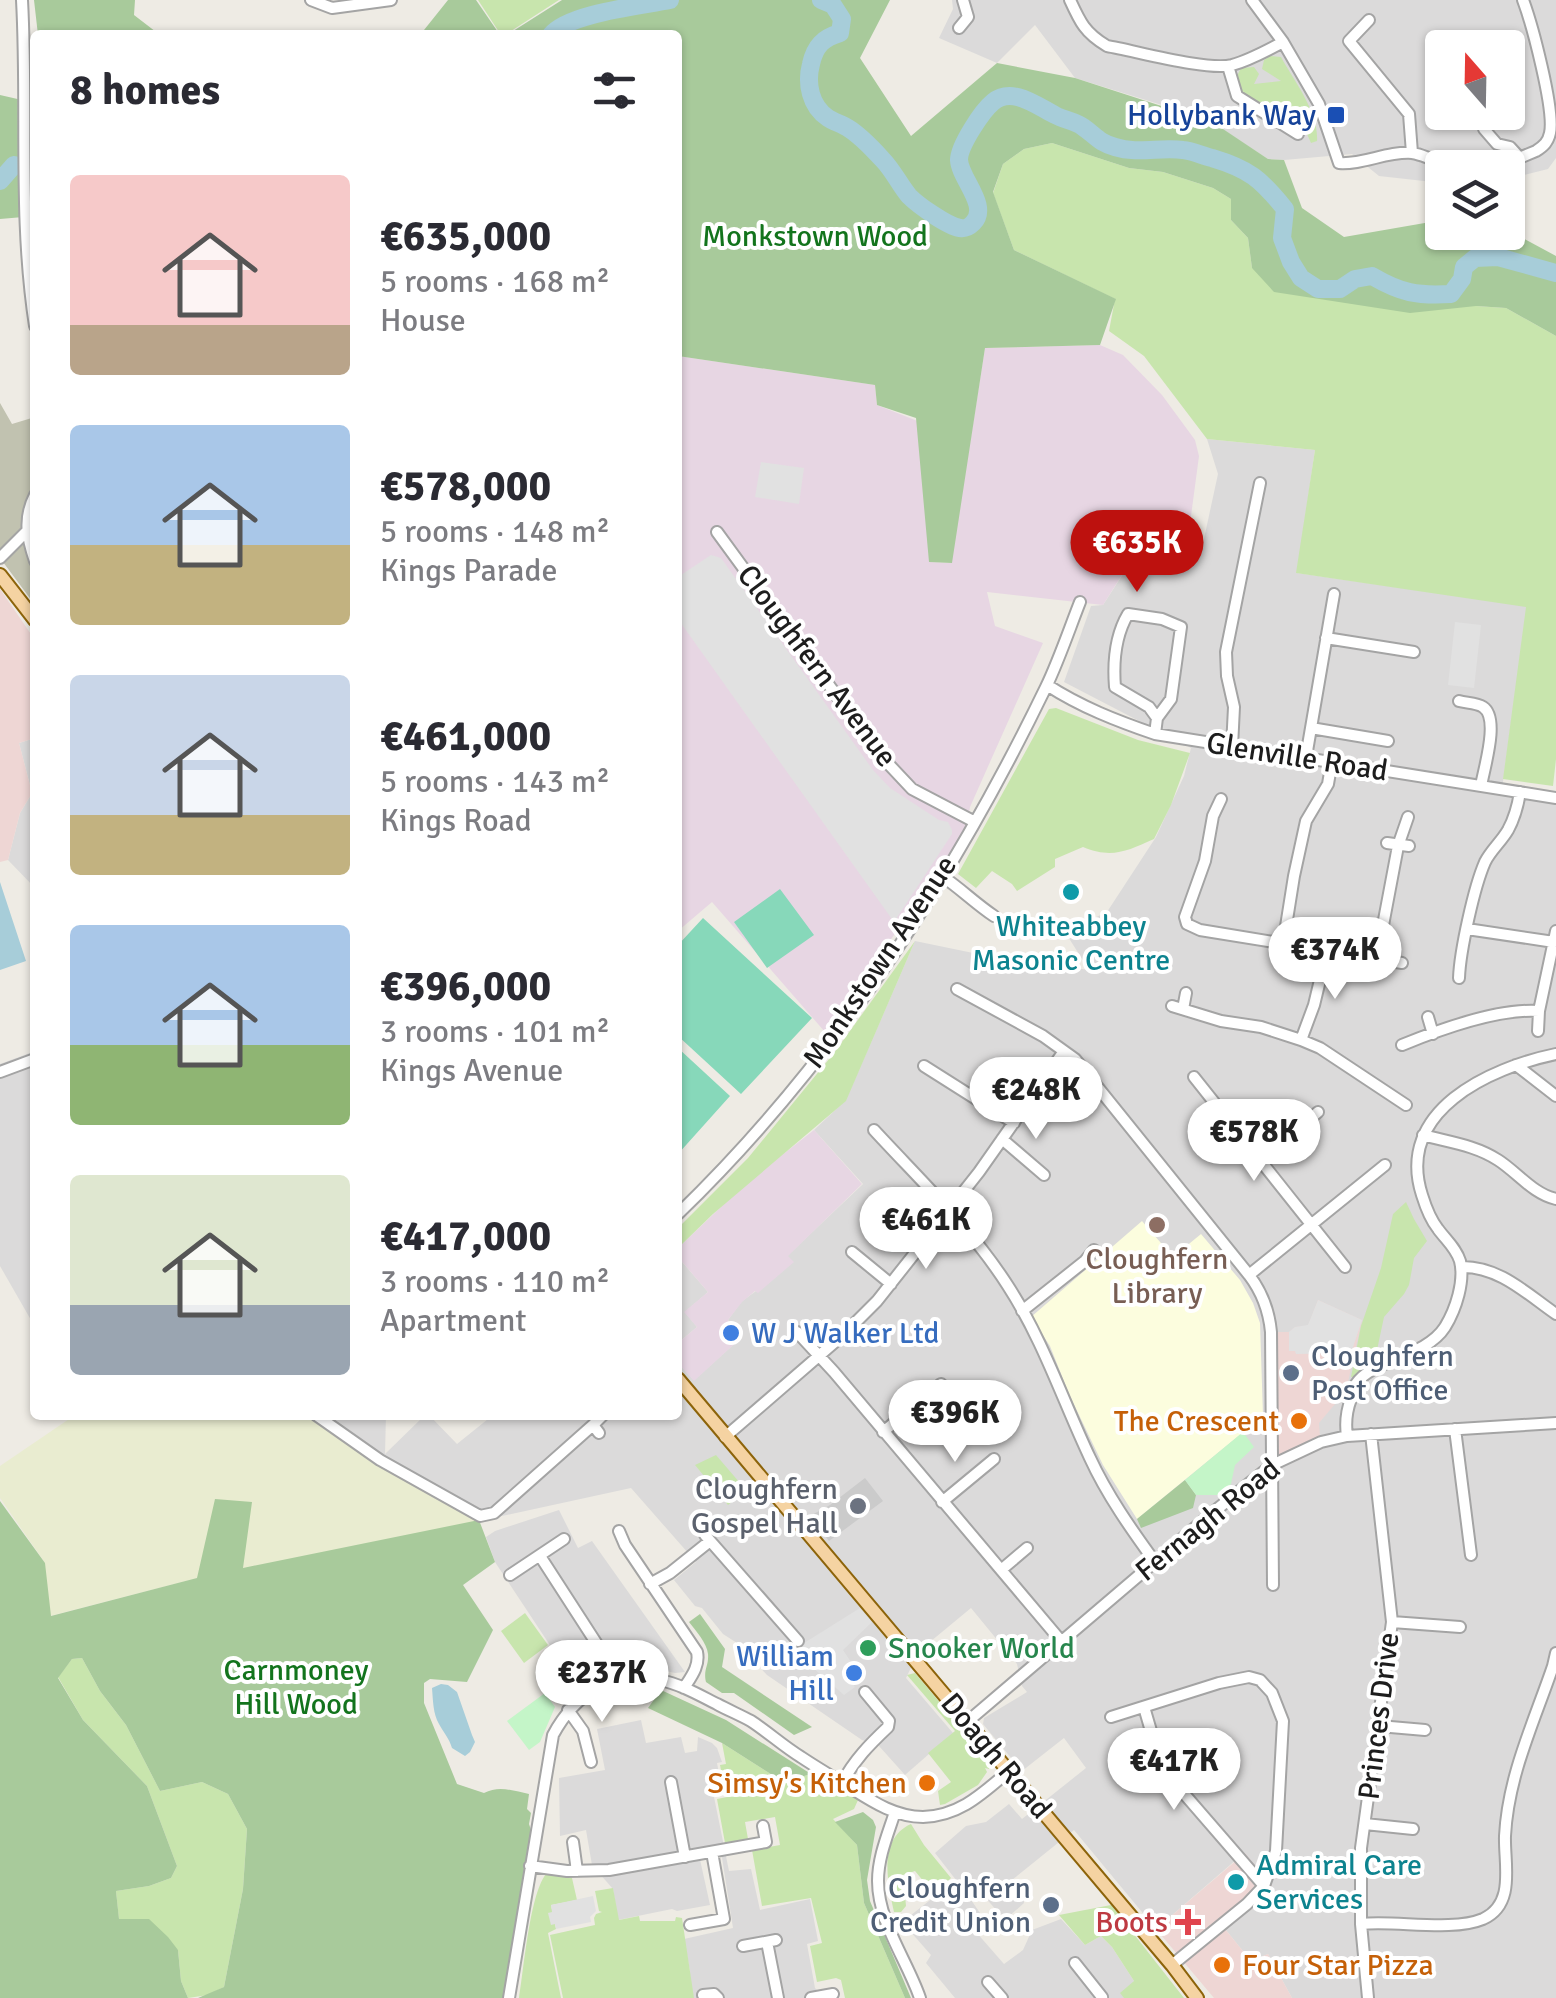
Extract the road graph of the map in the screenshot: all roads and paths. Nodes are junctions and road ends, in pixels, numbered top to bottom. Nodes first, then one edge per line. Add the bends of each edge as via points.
1 (22, 0) edge
2 (311, 0) edge
3 (392, 0) edge
4 (963, 0) edge
5 (1070, 0) edge
6 (1252, 0) edge
7 (1523, 0) edge
8 (333, 4) edge
9 (1370, 20) dead end
10 (960, 28) dead end
11 (1282, 42) junction
12 (1228, 66) junction
13 (1485, 130) edge
14 (1298, 134) dead end
15 (1512, 150) edge
16 (1412, 154) junction
17 (1425, 156) edge
18 (1525, 156) edge
19 (30, 270) edge
20 (1260, 483) dead end
21 (30, 504) edge
22 (26, 532) junction
23 (717, 532) dead end
24 (30, 545) edge
25 (0, 558) edge
26 (0, 575) edge
27 (1334, 594) dead end
28 (1080, 602) dead end
29 (30, 614) edge
30 (1326, 638) junction
31 (1414, 652) dead end
32 (1047, 685) junction
33 (1459, 701) dead end
34 (1156, 718) junction
35 (1311, 728) junction
36 (1155, 734) junction
37 (1388, 741) dead end
38 (1232, 747) junction
39 (1306, 758) junction
40 (1332, 761) junction
41 (1481, 786) junction
42 (1520, 792) junction
43 (1556, 798) edge
44 (1222, 799) dead end
45 (1200, 813) dead end
46 (1213, 816) junction
47 (1408, 817) dead end
48 (975, 822) junction
49 (942, 876) junction
50 (994, 916) dead end
51 (1468, 928) junction
52 (1555, 936) edge
53 (1283, 944) junction
54 (1327, 951) junction
55 (1376, 958) junction
56 (1402, 962) dead end
57 (1460, 965) junction
58 (1476, 970) dead end
59 (1459, 978) dead end
60 (957, 989) dead end
61 (1186, 994) dead end
62 (1539, 1011) junction
63 (1428, 1017) dead end
64 (1538, 1031) dead end
65 (1432, 1034) junction
66 (1302, 1040) junction
67 (1402, 1044) dead end
68 (1064, 1051) junction
69 (1556, 1054) edge
70 (30, 1064) edge
71 (1516, 1065) junction
72 (924, 1066) dead end
73 (0, 1072) edge
74 (1388, 1076) dead end
75 (1194, 1077) dead end
76 (1379, 1088) junction
77 (1556, 1096) edge
78 (1406, 1105) dead end
79 (1318, 1112) dead end
80 (1014, 1123) junction
81 (874, 1130) dead end
82 (1422, 1135) junction
83 (1002, 1139) junction
84 (1261, 1161) junction
85 (1386, 1165) dead end
86 (1044, 1175) dead end
87 (1556, 1199) edge
88 (682, 1210) edge
89 (949, 1210) junction
90 (1312, 1224) junction
91 (1094, 1250) dead end
92 (852, 1252) dead end
93 (1345, 1267) dead end
94 (1461, 1267) junction
95 (1248, 1275) junction
96 (891, 1284) junction
97 (1022, 1311) junction
98 (1556, 1314) edge
99 (797, 1332) dead end
100 (819, 1356) junction
101 (682, 1384) edge
102 (941, 1384) dead end
103 (323, 1420) edge
104 (600, 1420) edge
105 (1556, 1423) edge
106 (1455, 1429) junction
107 (883, 1432) junction
108 (1371, 1434) junction
109 (1347, 1436) junction
110 (725, 1437) junction
111 (994, 1460) dead end
112 (1272, 1465) junction
113 (942, 1502) junction
114 (619, 1531) dead end
115 (564, 1539) dead end
116 (1027, 1548) dead end
117 (1472, 1555) dead end
118 (540, 1556) junction
119 (1155, 1562) junction
120 (1001, 1570) junction
121 (510, 1575) dead end
122 (650, 1584) junction
123 (1272, 1584) dead end
124 (1392, 1622) junction
125 (1460, 1627) dead end
126 (798, 1641) dead end
127 (1061, 1642) junction
128 (1556, 1652) edge
129 (615, 1681) junction
130 (684, 1688) junction
131 (864, 1692) dead end
132 (1144, 1707) junction
133 (568, 1710) junction
134 (1112, 1717) dead end
135 (966, 1722) junction
136 (1379, 1726) junction
137 (1425, 1730) dead end
138 (591, 1762) dead end
139 (1009, 1771) junction
140 (671, 1782) dead end
141 (842, 1782) junction
142 (895, 1812) junction
143 (1365, 1824) junction
144 (763, 1826) dead end
145 (1413, 1830) dead end
146 (573, 1842) dead end
147 (712, 1852) junction
148 (685, 1857) junction
149 (530, 1866) junction
150 (576, 1871) junction
151 (1264, 1886) junction
152 (690, 1924) dead end
153 (1361, 1924) junction
154 (743, 1946) dead end
155 (1075, 1963) dead end
156 (1172, 1965) junction
157 (988, 1982) dead end
158 (833, 1994) dead end
159 (703, 1995) dead end
160 (509, 1998) edge
161 (718, 1998) edge
162 (778, 1998) edge
163 (811, 1998) edge
164 (920, 1998) edge
165 (1002, 1998) edge
166 (1101, 1998) edge
167 (1197, 1998) edge
168 (1368, 1998) edge

1 - 19 street
2 - 8 street
3 - 8 street
4 - 10 street via 968,17
5 - 12 street via 1083,28 1107,46
6 - 11 street
7 - 18 street via 1551,123 1542,147
9 - 16 street via 1349,41 1410,114
11 - 12 street
11 - 16 street via 1319,104 1338,163
12 - 14 street via 1236,96
13 - 15 street
16 - 17 street
20 - 38 street via 1226,652
21 - 22 street
22 - 24 street
22 - 25 street
23 - 48 street, Cloughfern Avenue via 880,755 912,790
26 - 29 main road
27 - 30 street
28 - 32 street, Monkstown Avenue
30 - 31 street
30 - 35 street
32 - 36 street, Glenville Road
32 - 48 street, Monkstown Avenue
33 - 41 street via 1490,714
34 - 34 street via 1171,699 1182,626 1128,614 1120,628 1115,687
34 - 36 street
35 - 37 street
35 - 39 street
36 - 38 street, Glenville Road
38 - 39 street, Glenville Road
39 - 40 street, Glenville Road
40 - 41 street, Glenville Road
40 - 53 street via 1328,784 1306,821
41 - 42 street, Glenville Road
42 - 43 street, Glenville Road
42 - 51 street via 1507,832 1482,868
44 - 46 street
45 - 46 street
46 - 53 street via 1188,924
47 - 55 street
48 - 49 street, Monkstown Avenue
49 - 50 street
49 - 88 street, Monkstown Avenue via 827,1046
51 - 52 street
51 - 57 street
52 - 62 street
53 - 54 street
54 - 55 street
54 - 66 street
55 - 56 street
57 - 58 street
57 - 59 street
60 - 68 street
61 - 66 street via 1177,1008
62 - 64 street
62 - 65 street via 1505,1012
63 - 65 street
65 - 67 street
66 - 76 street
68 - 80 street
68 - 95 street
69 - 71 street
70 - 73 street
71 - 77 street
71 - 82 street via 1458,1096
72 - 80 street
74 - 76 street
75 - 84 street
76 - 78 street
79 - 84 street
80 - 83 street
81 - 89 street
82 - 87 street via 1482,1150
82 - 94 street via 1416,1162 1420,1190
83 - 86 street
83 - 89 street
84 - 90 street
85 - 90 street
89 - 96 street
89 - 97 street
90 - 93 street
90 - 95 street
91 - 97 street
92 - 96 street
94 - 98 street via 1510,1280
94 - 109 street via 1444,1329 1356,1383 1346,1412
95 - 112 street via 1271,1328
96 - 100 street
97 - 119 street via 1101,1479
99 - 100 street
100 - 107 street
100 - 110 street
101 - 110 main road, Doagh Road
102 - 107 street
103 - 104 street via 480,1516 494,1512
105 - 106 street, Fernagh Road
106 - 108 street, Fernagh Road
106 - 117 street
107 - 113 street
108 - 109 street, Fernagh Road
108 - 124 street, Princes Drive
109 - 112 street, Fernagh Road
110 - 135 main road, Doagh Road
111 - 113 street
112 - 119 street, Fernagh Road
112 - 123 street
113 - 120 street
114 - 122 street
115 - 118 street
116 - 120 street
118 - 121 street
118 - 129 street
119 - 127 street, Fernagh Road
120 - 127 street
122 - 126 street via 708,1538
122 - 130 street via 697,1652
124 - 125 street
124 - 136 street, Princes Drive
127 - 135 street, Fernagh Road
128 - 153 street via 1513,1779 1507,1882 1498,1908 1470,1922
129 - 130 street via 642,1678
129 - 133 street via 594,1688
130 - 141 street via 749,1720
131 - 141 street via 888,1727
132 - 134 street
132 - 151 street via 1173,1781
132 - 151 street via 1248,1677 1272,1693 1283,1721 1276,1851
133 - 138 street via 583,1731
133 - 149 street via 553,1735
135 - 139 main road, Doagh Road
136 - 137 street
136 - 143 street, Princes Drive
139 - 142 street via 952,1812
139 - 156 main road, Doagh Road
140 - 148 street
141 - 142 street
142 - 164 street via 878,1882 882,1910
143 - 145 street
143 - 153 street, Princes Drive
144 - 147 street via 766,1842
146 - 150 street
147 - 148 street
147 - 152 street via 724,1919
148 - 150 street
149 - 150 street
149 - 160 street
151 - 156 street
153 - 168 street, Princes Drive
154 - 162 street via 772,1941
155 - 166 street
156 - 167 main road, Doagh Road
157 - 165 street
158 - 163 street
159 - 161 street

